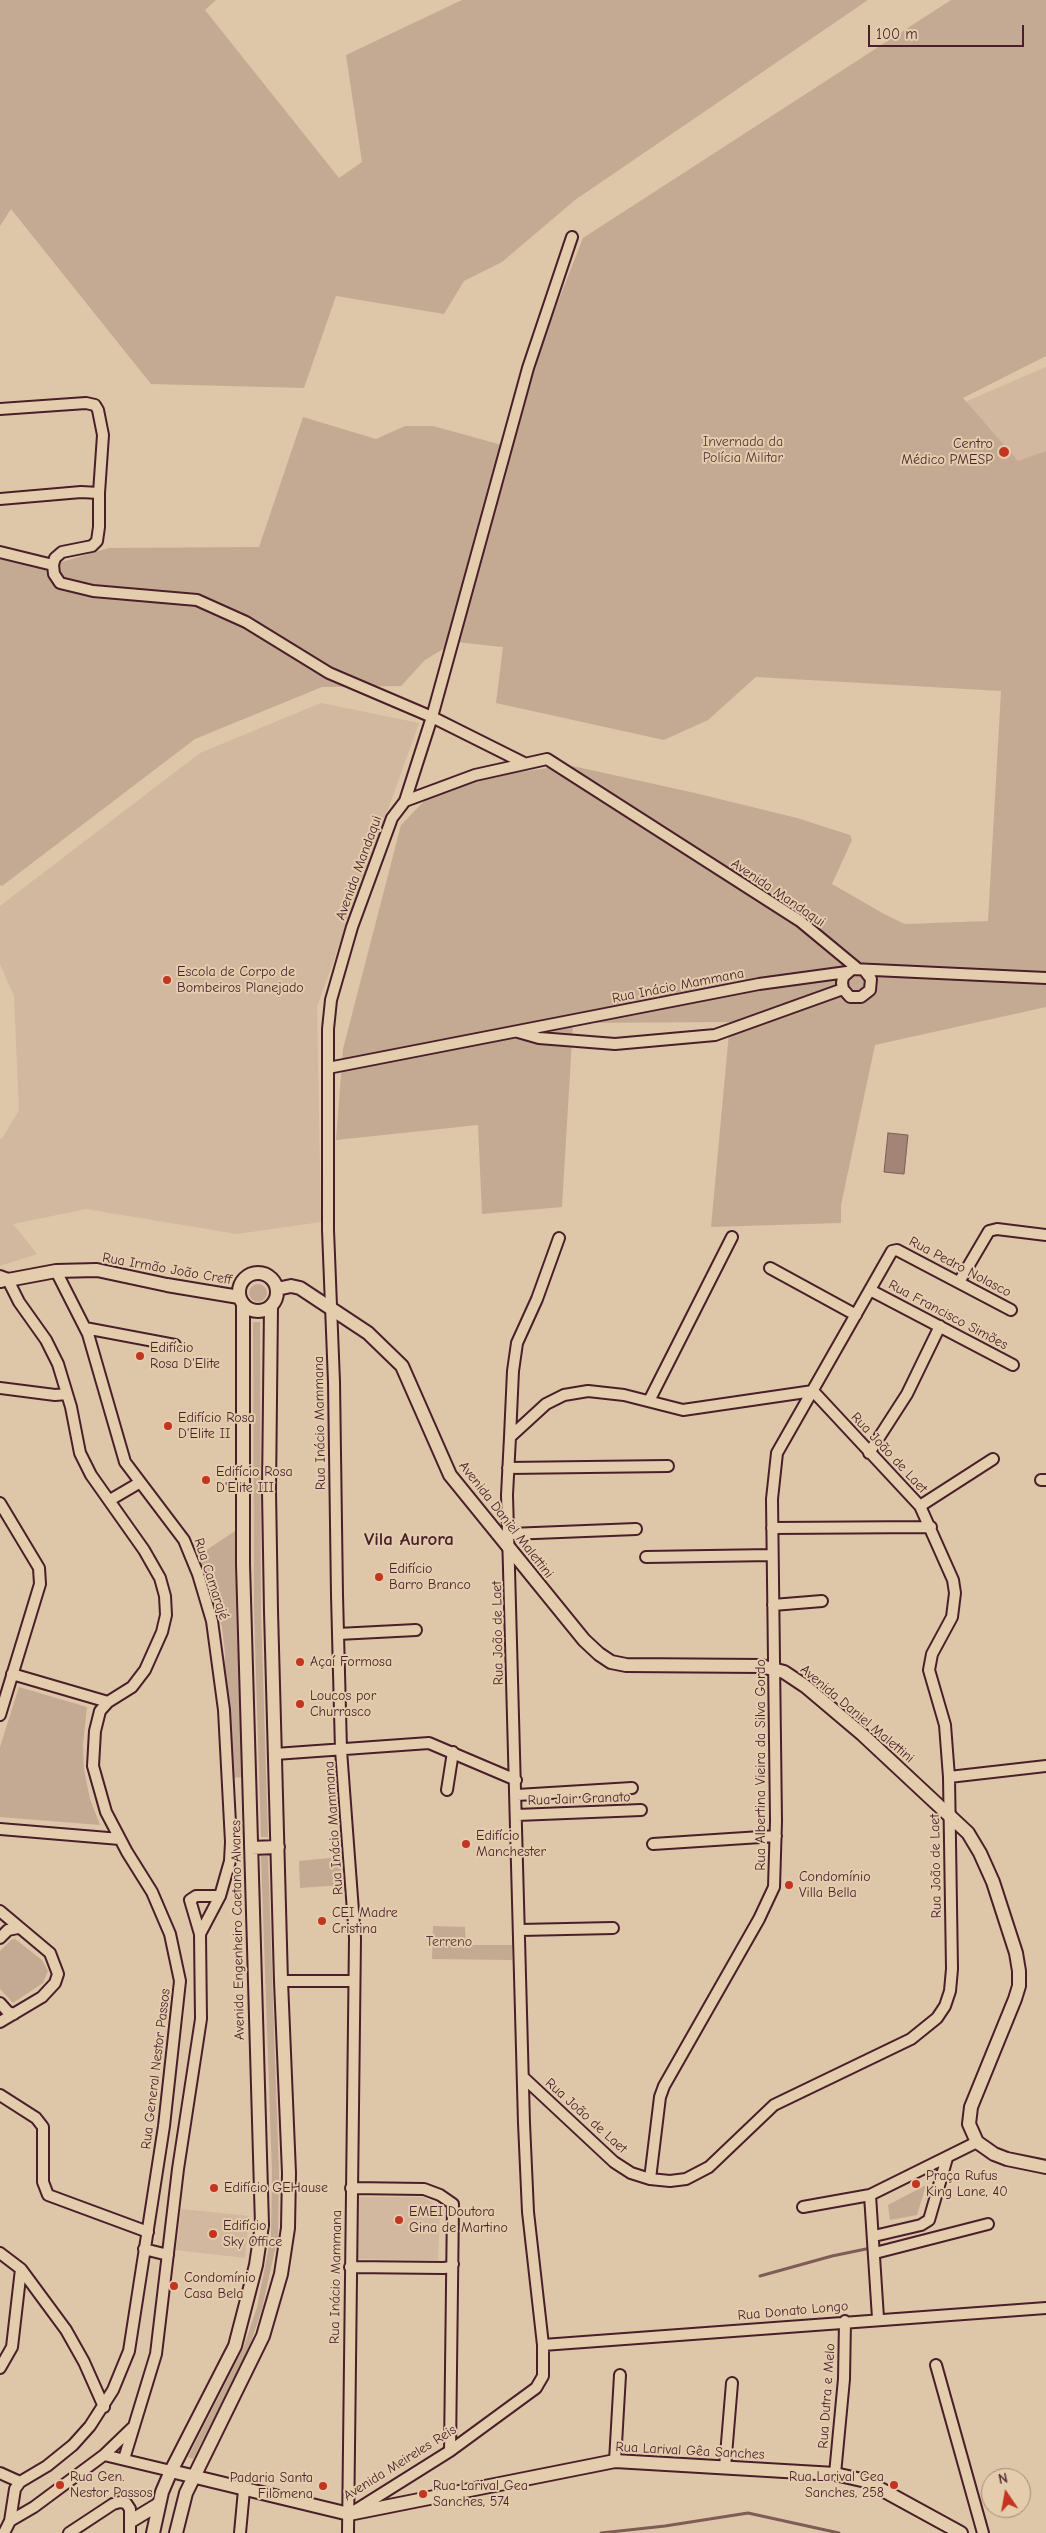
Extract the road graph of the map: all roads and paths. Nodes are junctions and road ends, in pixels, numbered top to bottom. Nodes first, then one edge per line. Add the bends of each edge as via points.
1 (572, 237) dead end
2 (0, 409) edge
3 (99, 493) junction
4 (0, 499) edge
5 (0, 552) edge
6 (53, 565) junction
7 (432, 717) junction
8 (524, 763) junction
9 (405, 801) junction
10 (861, 969) junction
11 (847, 972) junction
12 (1046, 978) edge
13 (842, 988) junction
14 (515, 1032) junction
15 (328, 1068) junction
16 (328, 1230) joint
17 (1046, 1235) edge
18 (732, 1237) dead end
19 (559, 1238) dead end
20 (897, 1250) joint
21 (770, 1268) dead end
22 (56, 1271) junction
23 (3, 1280) edge
24 (959, 1282) junction
25 (277, 1289) junction
26 (870, 1290) junction
27 (241, 1301) junction
28 (272, 1306) junction
29 (330, 1309) junction
30 (1012, 1310) dead end
31 (856, 1315) junction
32 (940, 1326) junction
33 (86, 1328) junction
34 (175, 1346) dead end
35 (1013, 1365) dead end
36 (0, 1388) edge
37 (813, 1391) junction
38 (67, 1394) junction
39 (649, 1401) junction
40 (510, 1437) junction
41 (869, 1454) junction
42 (993, 1458) dead end
43 (668, 1466) dead end
44 (508, 1468) junction
45 (139, 1483) junction
46 (110, 1500) junction
47 (0, 1503) edge
48 (920, 1506) junction
49 (636, 1528) dead end
50 (772, 1528) junction
51 (931, 1528) junction
52 (510, 1534) junction
53 (510, 1549) junction
54 (772, 1555) junction
55 (646, 1557) dead end
56 (773, 1605) junction
57 (822, 1612) dead end
58 (416, 1630) dead end
59 (338, 1634) junction
60 (774, 1668) junction
61 (12, 1674) junction
62 (108, 1702) junction
63 (0, 1715) edge
64 (341, 1750) junction
65 (453, 1752) junction
66 (275, 1754) junction
67 (1046, 1766) edge
68 (949, 1777) junction
69 (516, 1780) junction
70 (632, 1788) dead end
71 (447, 1790) dead end
72 (517, 1795) junction
73 (641, 1810) dead end
74 (949, 1814) junction
75 (517, 1815) junction
76 (0, 1829) edge
77 (776, 1836) junction
78 (120, 1839) junction
79 (653, 1844) dead end
80 (278, 1846) junction
81 (251, 1848) junction
82 (220, 1896) junction
83 (0, 1911) edge
84 (18, 1928) junction
85 (613, 1928) dead end
86 (520, 1930) junction
87 (200, 1934) junction
88 (0, 1938) edge
89 (281, 1981) junction
90 (354, 1981) junction
91 (0, 2004) edge
92 (14, 2014) junction
93 (0, 2022) edge
94 (524, 2078) junction
95 (0, 2094) edge
96 (976, 2142) junction
97 (947, 2158) junction
98 (1046, 2167) edge
99 (650, 2179) junction
100 (351, 2188) junction
101 (870, 2195) junction
102 (803, 2207) dead end
103 (988, 2224) dead end
104 (148, 2232) junction
105 (875, 2245) junction
106 (144, 2249) junction
107 (0, 2253) edge
108 (168, 2255) junction
109 (452, 2264) junction
110 (350, 2267) junction
111 (21, 2269) junction
112 (1046, 2308) edge
113 (878, 2318) junction
114 (845, 2321) junction
115 (543, 2344) junction
116 (936, 2366) dead end
117 (0, 2368) edge
118 (620, 2375) dead end
119 (732, 2383) dead end
120 (104, 2407) junction
121 (134, 2425) junction
122 (450, 2451) junction
123 (104, 2454) junction
124 (124, 2459) junction
125 (614, 2461) junction
126 (726, 2467) junction
127 (171, 2471) junction
128 (0, 2473) edge
129 (835, 2474) junction
130 (193, 2478) junction
131 (20, 2482) junction
132 (244, 2490) junction
133 (159, 2504) junction
134 (349, 2514) junction
135 (5, 2526) edge
136 (130, 2527) edge
137 (69, 2533) edge
138 (153, 2533) edge
139 (176, 2533) edge
140 (240, 2533) edge
141 (348, 2533) edge
142 (961, 2533) edge
143 (983, 2533) edge

1 - 7 street via 528,368
2 - 3 street via 94,405 98,410 102,435
3 - 4 street
3 - 6 street via 97,541 92,546 62,552
5 - 6 street
6 - 7 street via 60,583 69,587 93,592 197,600 246,622 329,673
7 - 8 street
7 - 9 street
8 - 9 street, Avenida Mandaqui via 450,783
8 - 10 street, Avenida Mandaqui via 547,760 800,921
9 - 15 street, Avenida Mandaqui via 392,818 352,927 334,991 328,1029
10 - 11 street, Rua Inácio Mammana
10 - 12 street
10 - 13 street via 871,979 872,985 866,995 850,997
11 - 13 street
11 - 14 street, Rua Inácio Mammana via 759,984
13 - 14 street, Rua Inácio Mammana via 715,1035 614,1044 539,1038
14 - 15 street, Rua Inácio Mammana
15 - 16 street, Avenida Mandaqui
16 - 29 street, Rua Inácio Mammana
17 - 24 street via 994,1229 987,1233
18 - 39 street
19 - 40 street, Rua João de Laet via 517,1344
20 - 24 street, Rua Pedro Nolasco
20 - 26 street, Rua Albertina Vieira da Silva Gordo via 890,1253
21 - 31 street
22 - 23 street, Rua Irmão João Creff
22 - 27 street, Rua Irmão João Creff via 97,1270
22 - 33 street, Rua Camarajé
23 - 38 street, Rua General Nestor Passos via 46,1340
24 - 30 street, Rua Pedro Nolasco
25 - 27 street via 268,1276 251,1274 240,1286
25 - 28 street
25 - 29 street, Avenida Daniel Malettini via 294,1286
26 - 31 street, Rua Albertina Vieira da Silva Gordo
26 - 32 street, Rua Francisco Simões
27 - 28 street via 256,1312
27 - 81 street, Avenida Engenheiro Caetano Alvares via 242,1549
28 - 66 street via 269,1491
29 - 53 street, Avenida Daniel Malettini via 368,1333 402,1366 450,1476
29 - 59 street, Rua Inácio Mammana
31 - 37 street, Rua Albertina Vieira da Silva Gordo
32 - 35 street, Rua Francisco Simões
32 - 41 street via 907,1394
33 - 34 street
33 - 45 street, Rua Camarajé via 125,1462
36 - 38 street
37 - 39 street via 694,1410
37 - 41 street, Rua João de Laet
37 - 50 street, Rua Albertina Vieira da Silva Gordo via 777,1453
38 - 46 street, Rua General Nestor Passos via 80,1452 91,1475
39 - 40 street via 588,1391 564,1395 546,1404
40 - 44 street, Rua João de Laet
41 - 48 street, Rua João de Laet
42 - 48 street
43 - 44 street
44 - 52 street, Rua João de Laet
45 - 46 street
45 - 82 street, Rua Camarajé via 155,1499 184,1540 212,1621 224,1710 231,1842 230,1861
46 - 62 street, Rua General Nestor Passos via 160,1578 166,1615 145,1670 132,1687
47 - 61 street via 39,1568 40,1584
48 - 51 street, Rua João de Laet
49 - 52 street
50 - 51 street
50 - 54 street, Rua Albertina Vieira da Silva Gordo
51 - 68 street, Rua João de Laet via 955,1593 952,1617 930,1661 929,1670 945,1725
52 - 53 street, Rua João de Laet
53 - 60 street, Avenida Daniel Malettini via 584,1640 611,1662
53 - 69 street, Rua João de Laet
54 - 55 street
54 - 56 street, Rua Albertina Vieira da Silva Gordo
56 - 57 street via 821,1598
56 - 60 street, Rua Albertina Vieira da Silva Gordo
58 - 59 street
59 - 64 street, Rua Inácio Mammana
60 - 74 street, Avenida Daniel Malettini via 805,1686
60 - 77 street, Rua Albertina Vieira da Silva Gordo
61 - 62 street
61 - 63 street
62 - 78 street, Rua General Nestor Passos via 100,1710 95,1730 93,1766 106,1812
64 - 65 street via 429,1743
64 - 66 street
64 - 90 street, Rua Inácio Mammana via 354,1905
65 - 69 street
65 - 71 street
66 - 80 street
67 - 68 street
68 - 74 street, Rua João de Laet
69 - 72 street, Rua João de Laet
70 - 72 street
72 - 75 street, Rua João de Laet
73 - 75 street, Rua Jair Granato
74 - 96 street, Avenida Daniel Malettini via 968,1833 993,1882 1019,1971 1015,1999 971,2107 969,2124
74 - 99 street, Rua João de Laet via 952,1969 950,1991 937,2018 911,2039 774,2105 699,2174 670,2182
75 - 86 street, Rua João de Laet
76 - 78 street
77 - 79 street
77 - 99 street, Rua Albertina Vieira da Silva Gordo via 775,1877 770,1897 662,2091
78 - 104 street, Rua General Nestor Passos via 152,1892 170,1934 180,1981 166,2116
80 - 81 street
80 - 89 street
81 - 127 street, Avenida Engenheiro Caetano Alvares via 262,2225 256,2265 235,2346
82 - 87 street, Rua Camarajé
82 - 87 street via 196,1896 190,1900
83 - 84 street
84 - 88 street via 8,1930
84 - 92 street via 50,1953 58,1974 55,1983 42,1997
85 - 86 street
86 - 94 street, Rua João de Laet
87 - 108 street via 201,2019
89 - 90 street
89 - 130 street via 289,2173 285,2254 263,2336
90 - 100 street, Rua Inácio Mammana
91 - 92 street
92 - 93 street
94 - 99 street, Rua João de Laet via 614,2162 631,2173
94 - 115 street, Rua João de Laet via 528,2212
95 - 104 street via 36,2118 43,2127 43,2182 48,2195
96 - 97 street
96 - 98 street via 1007,2159
97 - 101 street
97 - 105 street via 929,2220
100 - 109 street via 424,2189 451,2201
100 - 110 street, Rua Inácio Mammana
101 - 102 street
101 - 105 street
103 - 105 street
104 - 106 street, Rua General Nestor Passos
105 - 113 street
106 - 108 street
106 - 120 street, Rua General Nestor Passos via 129,2351
107 - 111 street
108 - 121 street via 156,2354
109 - 110 street via 444,2268
109 - 122 street
110 - 134 street, Rua Inácio Mammana
111 - 117 street via 12,2346
111 - 120 street via 66,2330
112 - 113 street, Rua Donato Longo
113 - 114 street, Rua Donato Longo
114 - 115 street, Rua Donato Longo
114 - 129 street, Rua Dutra e Melo via 844,2379
115 - 122 street, Avenida Meireles Reis via 543,2376 536,2388
116 - 143 street
118 - 125 street
119 - 126 street
120 - 131 street, Rua General Nestor Passos via 73,2445
121 - 123 street
121 - 124 street
122 - 134 street, Avenida Meireles Reis
123 - 124 street, Avenida Meireles Reis
123 - 135 street
124 - 127 street, Avenida Meireles Reis
125 - 126 street, Rua Larival Gêa Sanches
125 - 134 street, Rua Larival Gêa Sanches
126 - 129 street, Rua Larival Gêa Sanches
127 - 130 street, Avenida Meireles Reis
127 - 133 street, Avenida Engenheiro Caetano Alvares
128 - 131 street
129 - 142 street, Rua Larival Gêa Sanches via 866,2481
130 - 132 street, Avenida Meireles Reis
130 - 139 street
131 - 135 street
132 - 134 street, Avenida Meireles Reis
132 - 140 street
133 - 136 street
133 - 138 street, Avenida Engenheiro Caetano Alvares
134 - 141 street, Rua Inácio Mammana
136 - 137 street via 131,2513 126,2503 113,2504

